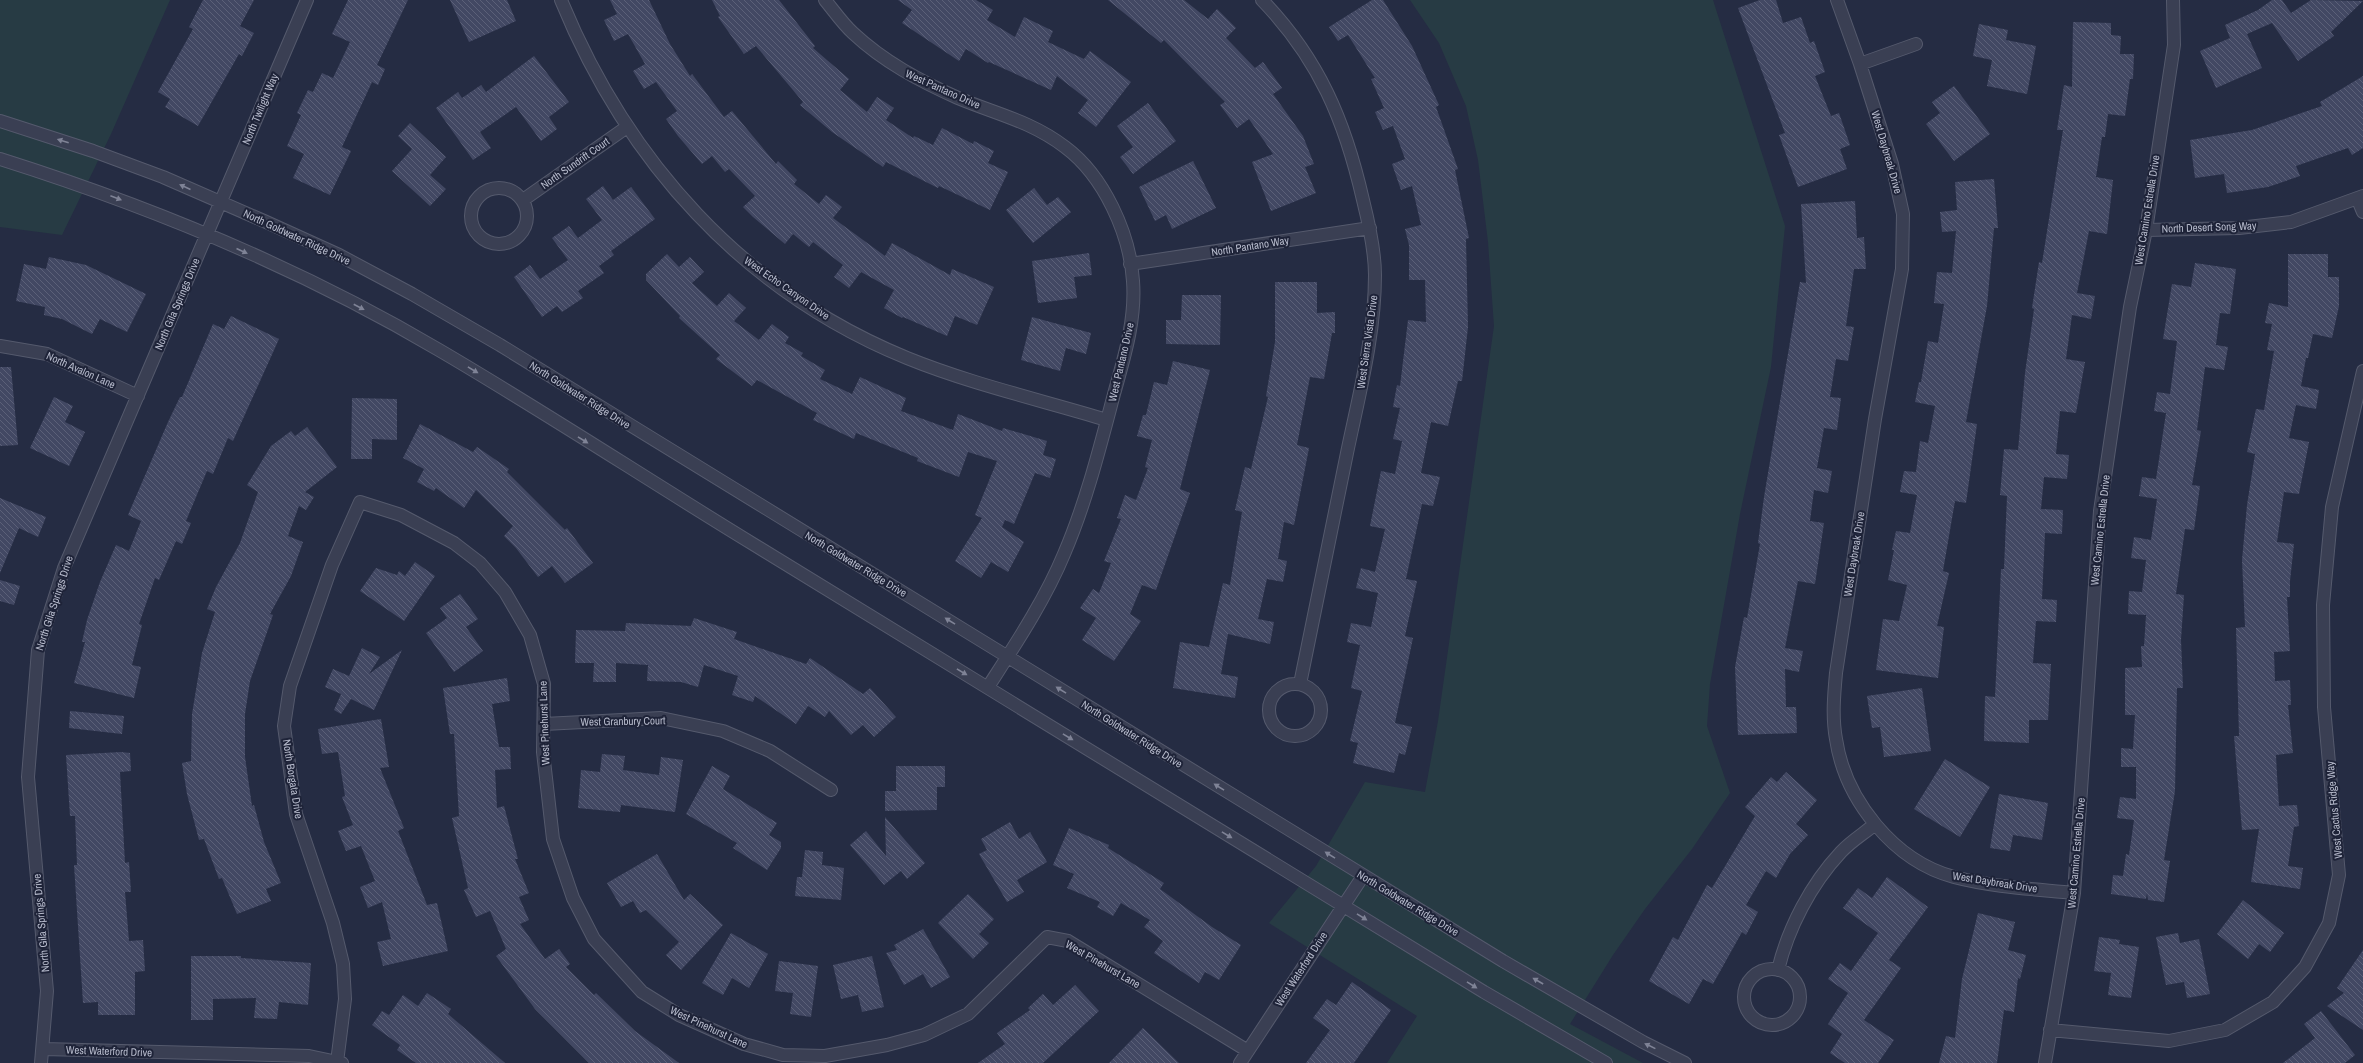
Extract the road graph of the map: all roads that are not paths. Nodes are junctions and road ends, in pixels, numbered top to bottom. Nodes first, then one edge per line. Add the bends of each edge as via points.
1 (307, 0) edge
2 (561, 0) edge
3 (825, 0) edge
4 (1262, 0) edge
5 (1837, 0) edge
6 (2173, 0) edge
7 (1916, 44) dead end
8 (1860, 64) junction
9 (0, 121) edge
10 (627, 127) junction
11 (0, 159) edge
12 (2360, 198) edge
13 (522, 200) junction
14 (220, 203) junction
15 (2363, 212) edge
16 (214, 219) joint
17 (1370, 228) junction
18 (2146, 230) junction
19 (207, 234) junction
20 (1130, 264) junction
21 (0, 346) edge
22 (2363, 371) edge
23 (138, 396) junction
24 (1107, 420) junction
25 (360, 502) joint
26 (1008, 657) junction
27 (1300, 684) junction
28 (988, 687) junction
29 (544, 724) junction
30 (831, 790) dead end
31 (1874, 825) junction
32 (1363, 876) junction
33 (2074, 893) junction
34 (1343, 906) junction
35 (1778, 970) junction
36 (2050, 1030) junction
37 (44, 1049) junction
38 (1248, 1051) junction
39 (340, 1062) edge
40 (41, 1063) edge
41 (1240, 1063) edge
42 (1606, 1063) edge
43 (1685, 1063) edge
44 (2045, 1063) edge

1 - 14 street, North Twilight Way
2 - 10 street, West Echo Canyon Drive via 579,43
3 - 20 street, West Pantano Drive via 852,32 902,70 959,98 1012,116 1042,130 1068,148 1089,170 1103,192 1120,224
4 - 17 street, West Sierra Vista Drive via 1308,56 1330,97 1346,138
5 - 8 street, West Daybreak Drive
6 - 18 street, West Camino Estrella Drive via 2174,45
7 - 8 street
8 - 31 street, West Daybreak Drive via 1892,164 1903,214 1902,268 1875,419 1836,672 1833,713 1836,741 1849,783
14 -> 9 street, North Goldwater Ridge Drive via 163,177 100,153
10 - 13 street, North Sundrift Court
10 - 24 street, West Echo Canyon Drive via 656,168 690,208 759,272 811,307 858,335 906,358
11 -> 19 street via 80,184
12 - 15 street
12 - 18 street, North Desert Song Way via 2291,222 2239,228
13 - 13 street via 516,193 499,188 482,194 472,209 472,218 479,234 495,243 504,243 520,235 527,218
14 - 16 street, North Twilight Way
26 -> 14 street, North Goldwater Ridge Drive via 426,302 339,256
16 - 19 street, North Gila Springs Drive
17 - 20 street, North Pantano Way
17 - 27 street, West Sierra Vista Drive via 1375,274 1372,320
18 - 33 street, West Camino Estrella Drive via 2130,307 2100,511
19 - 23 street, North Gila Springs Drive
19 -> 28 street via 328,290 436,348 629,469
20 - 24 street, West Pantano Drive via 1133,300 1128,339
21 - 23 street, North Avalon Lane via 47,354
22 - 36 street, West Cactus Ridge Way via 2332,507 2323,605 2324,707 2339,875 2329,923 2306,967 2273,1002 2225,1030 2168,1041
23 - 37 street, North Gila Springs Drive via 64,568 38,650 28,777 47,991
24 - 26 street, West Pantano Drive via 1064,555
25 - 29 street, West Pinehurst Lane via 401,515 454,543 480,563 505,592 532,642 544,684
25 - 39 street, North Borgata Drive via 332,565 292,679 284,726 296,814 333,923 343,964 345,999
26 - 28 street, West Pantano Drive
32 -> 26 street, North Goldwater Ridge Drive
27 - 27 street via 1288,685 1276,691 1269,706 1269,715 1278,730 1293,736 1309,733 1319,721 1321,714 1320,702 1314,691
28 -> 34 street
29 - 30 street, West Granbury Court via 661,718 723,731 770,751
29 - 38 street, West Pinehurst Lane via 544,752 553,839 573,898 594,939 642,992 679,1015 744,1044 783,1055 825,1056 887,1045 924,1035 968,1014 1047,937 1068,942
31 - 33 street, West Daybreak Drive via 1915,862 1953,877
31 - 35 street via 1842,851 1817,880 1792,930
32 - 34 street, West Waterford Drive
43 -> 32 street, North Goldwater Ridge Drive via 1643,1042 1548,987
33 - 36 street, West Camino Estrella Drive
34 - 38 street, West Waterford Drive
34 -> 42 street
35 - 35 street via 1760,972 1747,985 1745,993 1748,1011 1761,1023 1780,1024 1788,1020 1799,1006 1798,987 1786,974
36 - 44 street, West Camino Estrella Drive
37 - 39 street, West Waterford Drive via 309,1056
37 - 40 street, North Gila Springs Drive
38 - 41 street, West Waterford Drive

